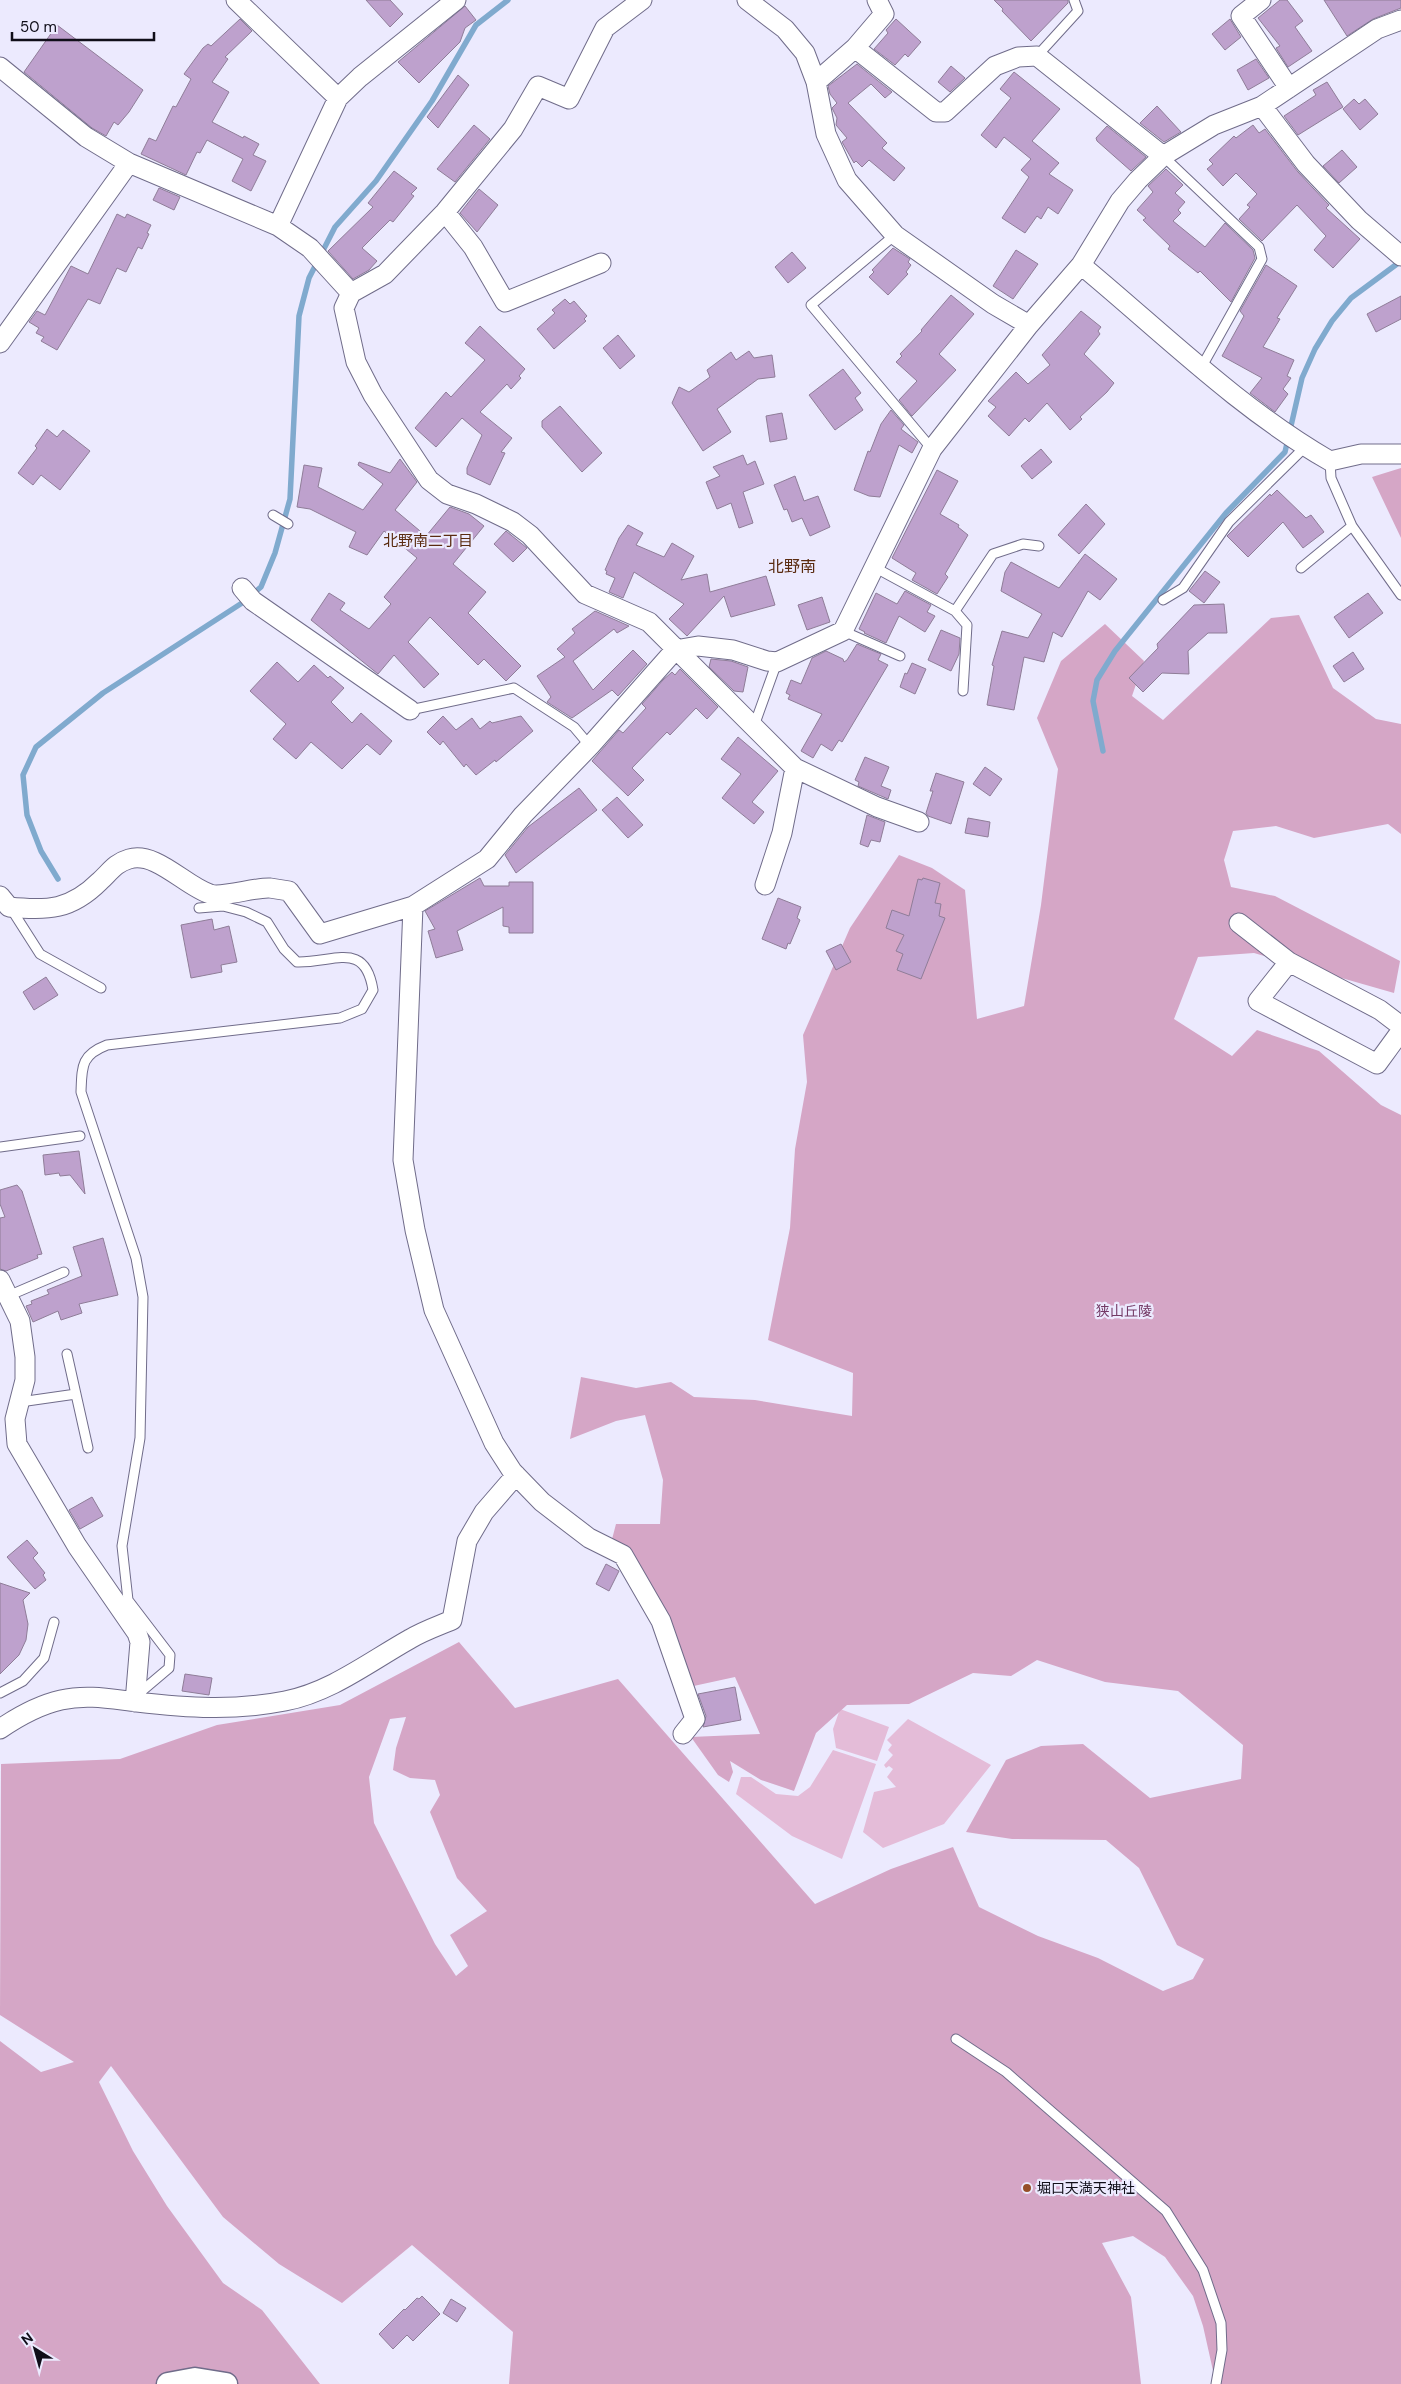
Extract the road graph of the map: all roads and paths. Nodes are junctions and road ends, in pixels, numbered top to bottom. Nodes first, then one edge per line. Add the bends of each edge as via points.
1 (236, 0) edge
2 (456, 0) edge
3 (642, 0) edge
4 (748, 0) edge
5 (877, 0) edge
6 (1074, 0) edge
7 (1261, 0) edge
8 (1401, 20) edge
9 (855, 48) junction
10 (1037, 56) junction
11 (0, 67) edge
12 (816, 82) junction
13 (1289, 88) junction
14 (338, 98) junction
15 (1262, 106) junction
16 (1163, 156) junction
17 (129, 163) junction
18 (445, 212) junction
19 (278, 226) junction
20 (895, 235) junction
21 (1400, 254) edge
22 (600, 263) dead end
23 (1081, 265) junction
24 (351, 293) junction
25 (1029, 324) junction
26 (0, 344) edge
27 (1200, 368) junction
28 (1294, 439) junction
29 (932, 449) junction
30 (1401, 454) edge
31 (1330, 460) junction
32 (273, 515) dead end
33 (288, 524) dead end
34 (1352, 526) junction
35 (1038, 546) dead end
36 (874, 567) junction
37 (1300, 568) dead end
38 (247, 594) dead end
39 (1401, 595) edge
40 (1163, 600) dead end
41 (955, 611) junction
42 (843, 631) junction
43 (675, 650) junction
44 (900, 656) dead end
45 (777, 662) junction
46 (963, 691) dead end
47 (410, 710) joint
48 (754, 726) junction
49 (590, 746) junction
50 (796, 768) junction
51 (918, 822) dead end
52 (764, 885) dead end
53 (5, 902) edge
54 (413, 906) junction
55 (199, 908) dead end
56 (1239, 923) dead end
57 (1288, 962) junction
58 (101, 988) dead end
59 (1401, 1026) edge
60 (1401, 1031) edge
61 (80, 1136) dead end
62 (0, 1147) edge
63 (64, 1272) dead end
64 (4, 1288) edge
65 (67, 1354) dead end
66 (76, 1394) junction
67 (20, 1402) junction
68 (88, 1448) dead end
69 (516, 1475) junction
70 (54, 1622) dead end
71 (0, 1693) edge
72 (136, 1702) junction
73 (0, 1729) edge
74 (683, 1734) dead end
75 (956, 2038) dead end
76 (168, 2384) edge
77 (226, 2384) edge
78 (1216, 2384) edge

1 - 14 street
2 - 14 street
3 - 18 street via 606,28 569,99 538,86 513,129
4 - 12 street via 785,29 805,53
5 - 9 street via 884,14
6 - 10 lane via 1078,11
7 - 13 street via 1241,16
8 - 13 street via 1377,29
9 - 10 street via 936,112 945,112 995,66 1018,57
9 - 12 street
10 - 16 street
11 - 17 street via 86,137
12 - 20 street via 826,134 847,180
13 - 15 street
14 - 19 street
15 - 16 street via 1214,125
15 - 21 street via 1306,164 1359,220
16 - 23 street via 1120,201
16 - 27 lane via 1259,247 1262,259
17 - 19 street
17 - 26 street
18 - 22 street via 473,247 505,302
18 - 24 street via 385,274
19 - 24 street via 310,248
20 - 25 street via 994,304
20 - 29 lane via 811,305
23 - 25 street
23 - 27 street
24 - 43 street via 344,308 356,362 373,395 429,480 447,494 513,522 585,594 649,622
25 - 29 street
27 - 28 street
28 - 31 street
28 - 40 lane via 1229,522 1183,588
29 - 36 street
30 - 31 street via 1361,454
31 - 34 lane via 1331,478
32 - 33 lane
34 - 37 lane
34 - 39 lane
35 - 41 lane via 1023,544 993,554
36 - 41 lane
36 - 42 street
38 - 47 street
41 - 46 lane via 967,624
42 - 44 lane
42 - 45 street
43 - 45 street via 698,646 732,650
43 - 48 street
43 - 49 street
45 - 48 lane
47 - 49 lane via 514,688 574,727
48 - 50 street
49 - 54 street via 522,815 487,859
50 - 51 street via 877,807
50 - 52 street via 782,833
53 - 54 street via 35,910 58,908 81,897 113,866 130,858 147,858 211,895 270,888 289,892 320,934
53 - 58 lane via 40,954
54 - 69 street via 404,1160 415,1230 434,1310 494,1443
55 - 72 lane via 223,906 267,922 284,949 297,962 347,956 362,962 370,972 373,990 362,1009 340,1018 107,1045 92,1051 82,1068 81,1092 136,1258 144,1297 140,1438 122,1546 128,1600 170,1655 169,1668 143,1690
56 - 57 street
57 - 59 street via 1380,1010
57 - 60 street via 1258,1001 1377,1064
61 - 62 lane
63 - 64 lane
64 - 67 street via 20,1321 25,1380
65 - 66 lane
66 - 67 lane
66 - 68 lane
67 - 72 street via 14,1419 17,1444 77,1546 140,1642
69 - 72 street via 484,1512 467,1541 452,1620 411,1638 328,1686 287,1701 218,1709
69 - 74 street via 542,1502 589,1538 623,1555 661,1621 692,1710 695,1719
70 - 71 lane via 44,1658 22,1681
72 - 73 street via 105,1697 64,1699 30,1711
75 - 78 lane via 1006,2072 1166,2211 1203,2270 1220,2322 1222,2350
76 - 77 street via 195,2379

